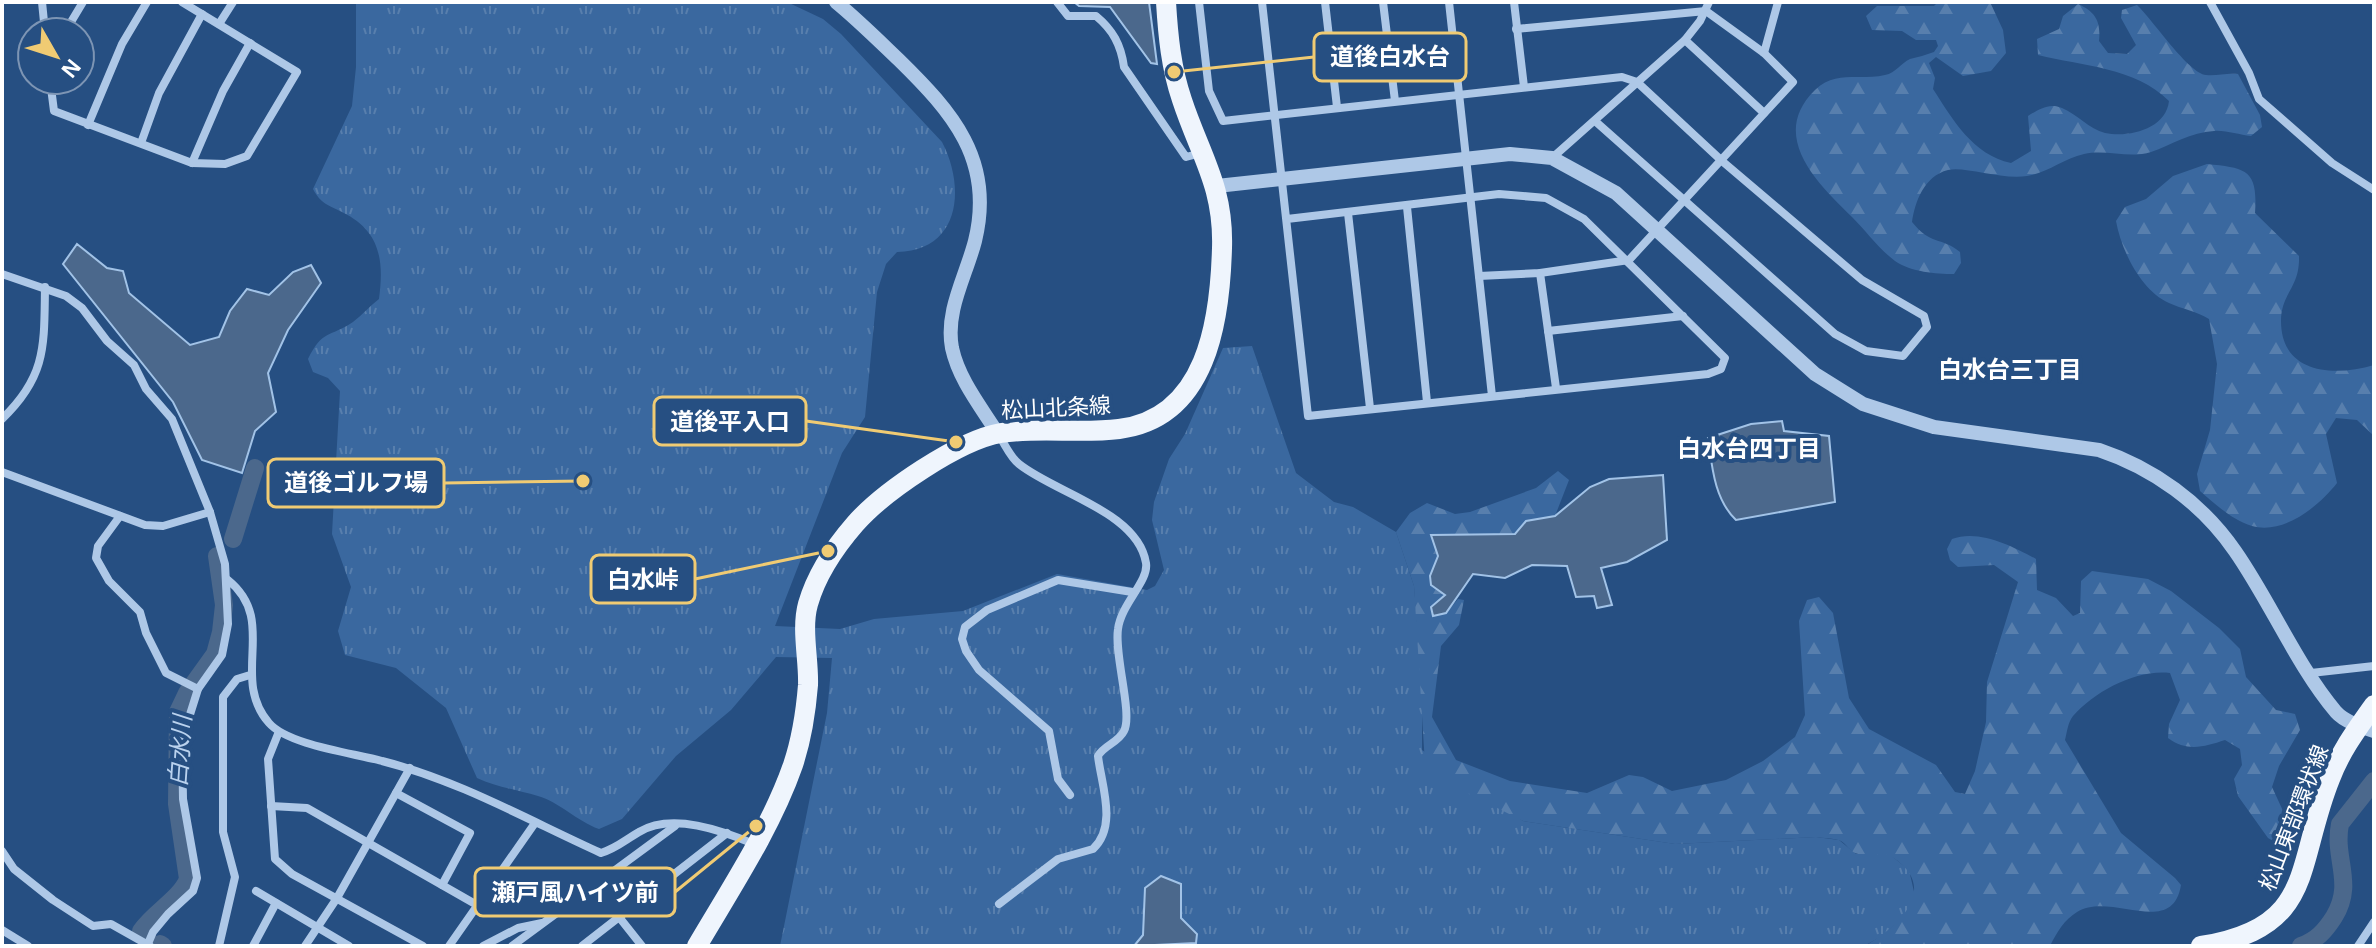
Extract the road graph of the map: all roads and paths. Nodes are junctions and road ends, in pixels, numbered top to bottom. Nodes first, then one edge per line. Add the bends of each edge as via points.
1 (147, 2) edge
2 (182, 2) edge
3 (233, 2) edge
4 (836, 2) edge
5 (1057, 2) edge
6 (1166, 2) edge
7 (1199, 2) edge
8 (1262, 2) edge
9 (1325, 2) edge
10 (1383, 2) edge
11 (1449, 2) edge
12 (1514, 2) edge
13 (1778, 2) edge
14 (2210, 2) edge
15 (1708, 6) edge
16 (202, 14) junction
17 (219, 24) junction
18 (1516, 29) junction
19 (1685, 40) junction
20 (250, 43) junction
21 (1764, 53) junction
22 (1637, 82) junction
23 (1524, 87) junction
24 (1459, 94) junction
25 (52, 96) edge
26 (1395, 101) junction
27 (1337, 107) junction
28 (1764, 113) junction
29 (1276, 115) junction
30 (1595, 121) junction
31 (88, 125) junction
32 (141, 143) junction
33 (1204, 152) junction
34 (1465, 157) junction
35 (1552, 158) junction
36 (1722, 161) junction
37 (192, 163) junction
38 (1282, 178) junction
39 (1217, 186) junction
40 (2374, 190) edge
41 (1468, 198) junction
42 (1684, 202) junction
43 (1407, 207) junction
44 (1348, 213) junction
45 (1287, 219) junction
46 (1656, 230) junction
47 (1629, 260) junction
48 (1540, 273) junction
49 (2, 274) edge
50 (1479, 276) junction
51 (45, 287) junction
52 (1683, 316) junction
53 (1548, 331) junction
54 (1556, 388) junction
55 (1492, 396) junction
56 (1427, 402) junction
57 (1370, 408) junction
58 (2, 419) edge
59 (11, 429) dead end
60 (998, 434) junction
61 (2, 472) edge
62 (210, 512) junction
63 (120, 516) junction
64 (228, 580) junction
65 (1132, 592) junction
66 (2374, 666) edge
67 (2311, 673) junction
68 (250, 675) junction
69 (198, 689) junction
70 (2374, 705) edge
71 (2366, 729) edge
72 (278, 734) junction
73 (410, 768) junction
74 (396, 793) junction
75 (1070, 795) dead end
76 (271, 806) junction
77 (535, 823) junction
78 (675, 826) junction
79 (727, 833) junction
80 (368, 843) junction
81 (755, 844) junction
82 (2, 851) edge
83 (442, 885) junction
84 (256, 891) dead end
85 (337, 898) junction
86 (276, 903) junction
87 (999, 904) dead end
88 (477, 905) junction
89 (619, 917) junction
90 (547, 921) junction
91 (315, 928) junction
92 (2372, 928) edge
93 (2, 930) edge
94 (526, 936) junction
95 (15, 943) edge
96 (149, 945) edge
97 (28, 946) edge
98 (219, 946) edge
99 (253, 946) edge
100 (305, 946) edge
101 (349, 946) edge
102 (423, 946) edge
103 (449, 946) edge
104 (483, 946) edge
105 (512, 946) edge
106 (533, 946) edge
107 (582, 946) edge
108 (642, 946) edge
109 (697, 946) edge
110 (2201, 946) edge
111 (2358, 946) edge

1 - 31 street via 116,57
2 - 16 street
3 - 17 street
4 - 60 street via 950,112 971,154 979,192 977,234 954,304 951,345 960,372
5 - 33 street via 1068,16 1096,16 1104,22 1122,51 1124,67 1186,157
6 - 33 main road, 松山北条線 via 1177,83
7 - 29 street via 1209,91 1223,121
8 - 29 street
9 - 27 street
10 - 26 street
11 - 24 street
12 - 18 street
13 - 21 street
14 - 40 street via 2259,99 2332,163
15 - 18 street
15 - 19 street
15 - 21 street
16 - 17 street
16 - 32 street via 159,93
17 - 20 street
18 - 23 street
19 - 22 street
19 - 28 street
20 - 37 street
20 - 37 street via 297,72 247,156 225,164
21 - 28 street via 1793,82
22 - 23 street via 1622,77
22 - 30 street
22 - 36 street
23 - 24 street
24 - 26 street
24 - 34 street
25 - 31 street via 54,111
26 - 27 street
27 - 29 street
28 - 36 street
29 - 38 street
30 - 35 street
30 - 42 street
31 - 32 street
32 - 37 street
33 - 39 main road, 松山北条線
34 - 35 street
34 - 38 street
34 - 41 street
35 - 46 street via 1616,193
36 - 42 street
36 - 42 street via 1862,280 1924,316 1927,327 1903,356 1866,351 1835,334
38 - 39 street
38 - 45 street
39 - 60 main road, 松山北条線 via 1222,248 1210,338 1202,367 1181,400 1156,419 1134,427
41 - 43 street
41 - 47 street via 1546,198 1584,219
41 - 50 street
42 - 46 street
43 - 44 street
43 - 56 street
44 - 45 street
44 - 57 street
45 - 57 street via 1308,416
46 - 47 street
46 - 67 street via 1815,374 1863,404 1922,425 2099,450 2154,474 2227,540
47 - 48 street
47 - 52 street
48 - 50 street
48 - 53 street
49 - 51 street
50 - 55 street
51 - 58 street via 39,366 32,385
51 - 62 street via 82,308 134,365 172,419
52 - 53 street
52 - 54 street via 1725,358 1721,369
53 - 54 street
54 - 55 street
55 - 56 street
56 - 57 street
58 - 59 street
60 - 65 street via 1020,466 1109,514 1134,538 1146,563 1145,576
60 - 81 main road, 松山北条線 via 940,460 881,501 855,524 824,568 807,607 808,687 794,763
61 - 63 street
62 - 63 street via 163,526
62 - 64 street
63 - 69 street via 98,546 96,558 109,581 140,612 166,673
64 - 68 street via 251,606
64 - 69 street via 222,655
65 - 75 street via 1058,580 987,610 965,627 962,639 979,670 1049,731 1058,779
65 - 87 street via 1123,608 1117,644 1127,724 1098,756 1107,796 1101,836 1093,849 1058,859
66 - 67 street
67 - 71 street via 2338,714
68 - 72 street via 255,707
68 - 98 street via 237,679 223,697 223,832 235,877
69 - 96 street via 182,740 183,799 197,878 193,891 168,914
70 - 71 main road, 松山東部環状線
71 - 110 main road, 松山東部環状線 via 2330,777 2298,887 2287,905 2250,935
72 - 73 street
72 - 76 street via 268,759
73 - 74 street
73 - 77 street
74 - 80 street
74 - 83 street via 470,833
76 - 80 street via 307,808
76 - 85 street via 275,859
77 - 78 street via 601,853 621,847 640,831
77 - 88 street
78 - 79 street via 706,826
78 - 90 street
79 - 81 street
79 - 89 street
80 - 83 street
80 - 85 street
81 - 109 main road, 松山北条線
82 - 96 street via 14,869 93,926 111,924
83 - 88 street
84 - 86 street
85 - 91 street
85 - 102 street
86 - 91 street
86 - 99 street
88 - 103 street
89 - 107 street
89 - 108 street
90 - 94 street
90 - 104 street via 518,928
91 - 100 street
91 - 101 street
92 - 111 street
93 - 95 street
94 - 105 street
94 - 106 street
95 - 97 street

